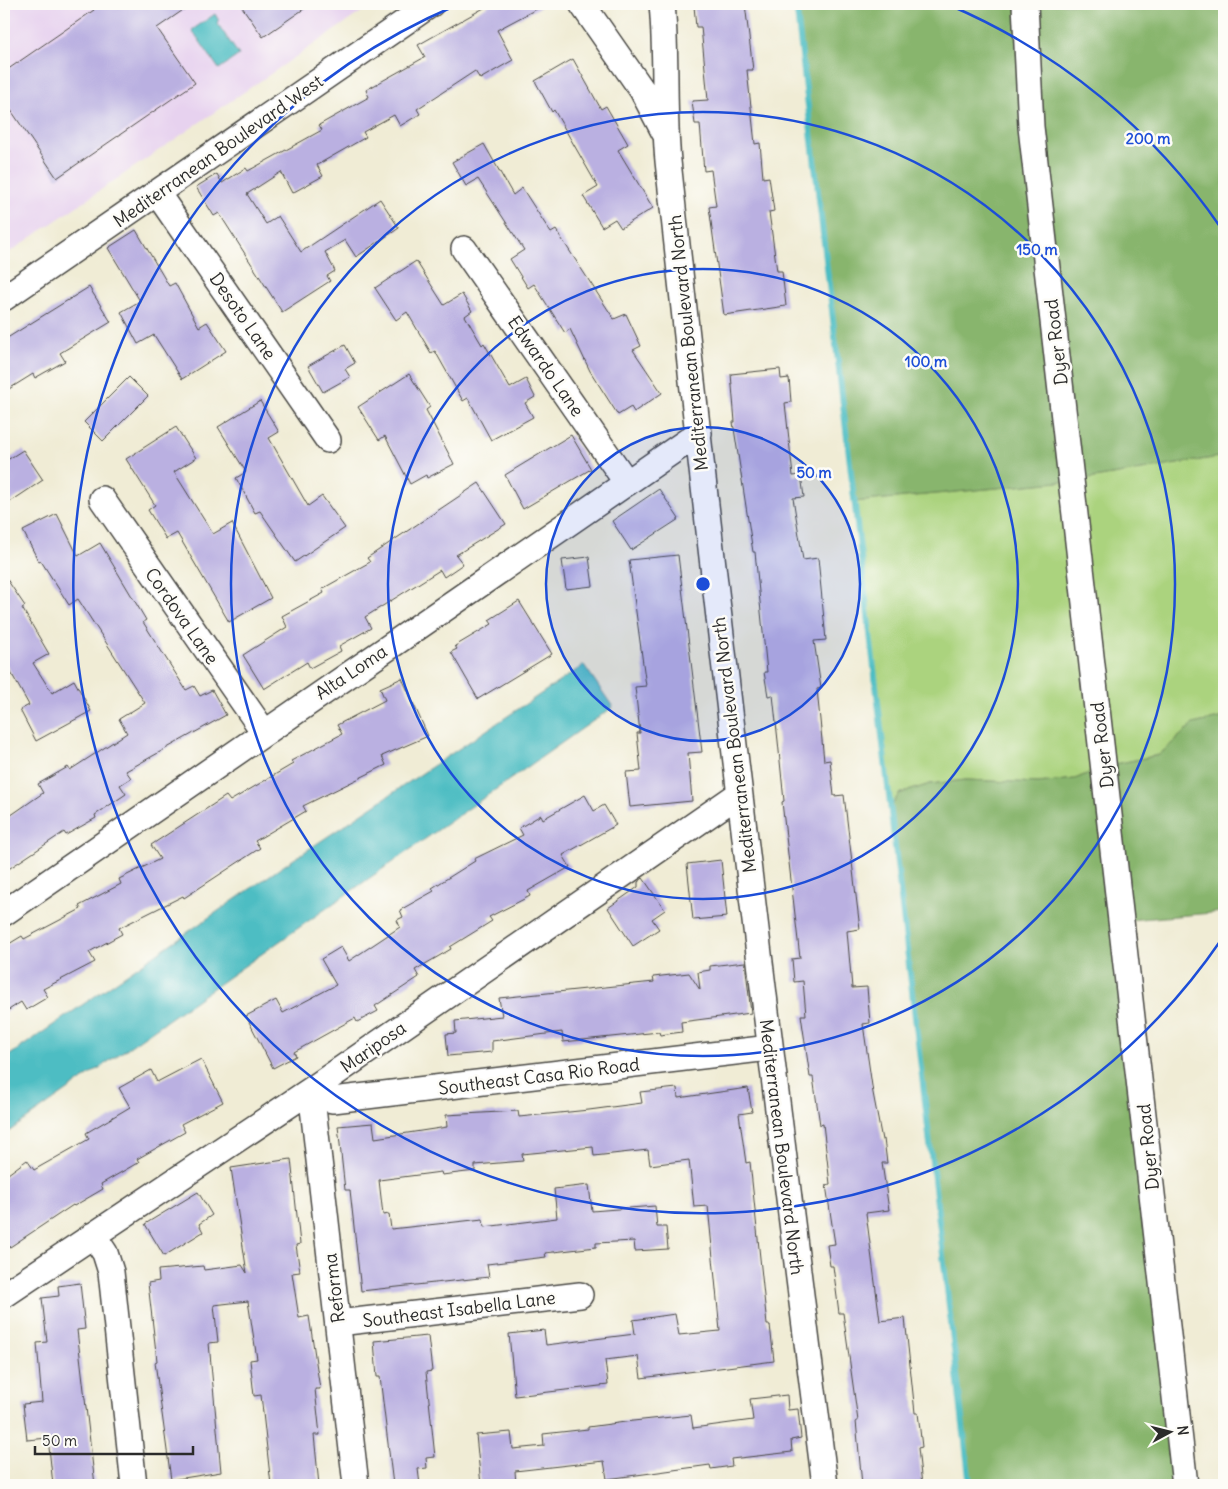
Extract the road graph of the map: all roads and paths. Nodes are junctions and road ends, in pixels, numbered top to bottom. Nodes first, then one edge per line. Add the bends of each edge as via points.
1 (431, 4) edge
2 (582, 4) edge
3 (662, 4) edge
4 (1025, 4) edge
5 (666, 136) junction
6 (157, 193) junction
7 (464, 249) dead end
8 (4, 298) edge
9 (699, 433) junction
10 (328, 440) dead end
11 (627, 483) junction
12 (102, 499) dead end
13 (264, 732) junction
14 (739, 794) junction
15 (4, 913) edge
16 (770, 1048) junction
17 (311, 1090) junction
18 (93, 1235) junction
19 (580, 1295) dead end
20 (4, 1296) edge
21 (338, 1323) junction
22 (134, 1485) edge
23 (356, 1485) edge
24 (824, 1485) edge
25 (1185, 1485) edge

1 - 6 street, Mediterranean Boulevard West
2 - 5 street via 642,90
3 - 5 street, Mediterranean Boulevard North
4 - 25 street, Dyer Road via 1031,127
5 - 9 street, Mediterranean Boulevard North
6 - 8 street, Mediterranean Boulevard West
6 - 10 street, Desoto Lane
7 - 11 street, Edwardo Lane
9 - 11 street, Alta Loma
9 - 14 street, Mediterranean Boulevard North
11 - 13 street, Alta Loma
12 - 13 street, Cordova Lane
13 - 15 street, Alta Loma
14 - 16 street, Mediterranean Boulevard North
14 - 17 street, Mariposa
16 - 17 street, Southeast Casa Rio Road via 333,1100
16 - 24 street, Mediterranean Boulevard North
17 - 18 street, Mariposa
17 - 21 street, Reforma
18 - 20 street, Mariposa
18 - 22 street via 105,1253 111,1272
19 - 21 street, Southeast Isabella Lane
21 - 23 street, Reforma

